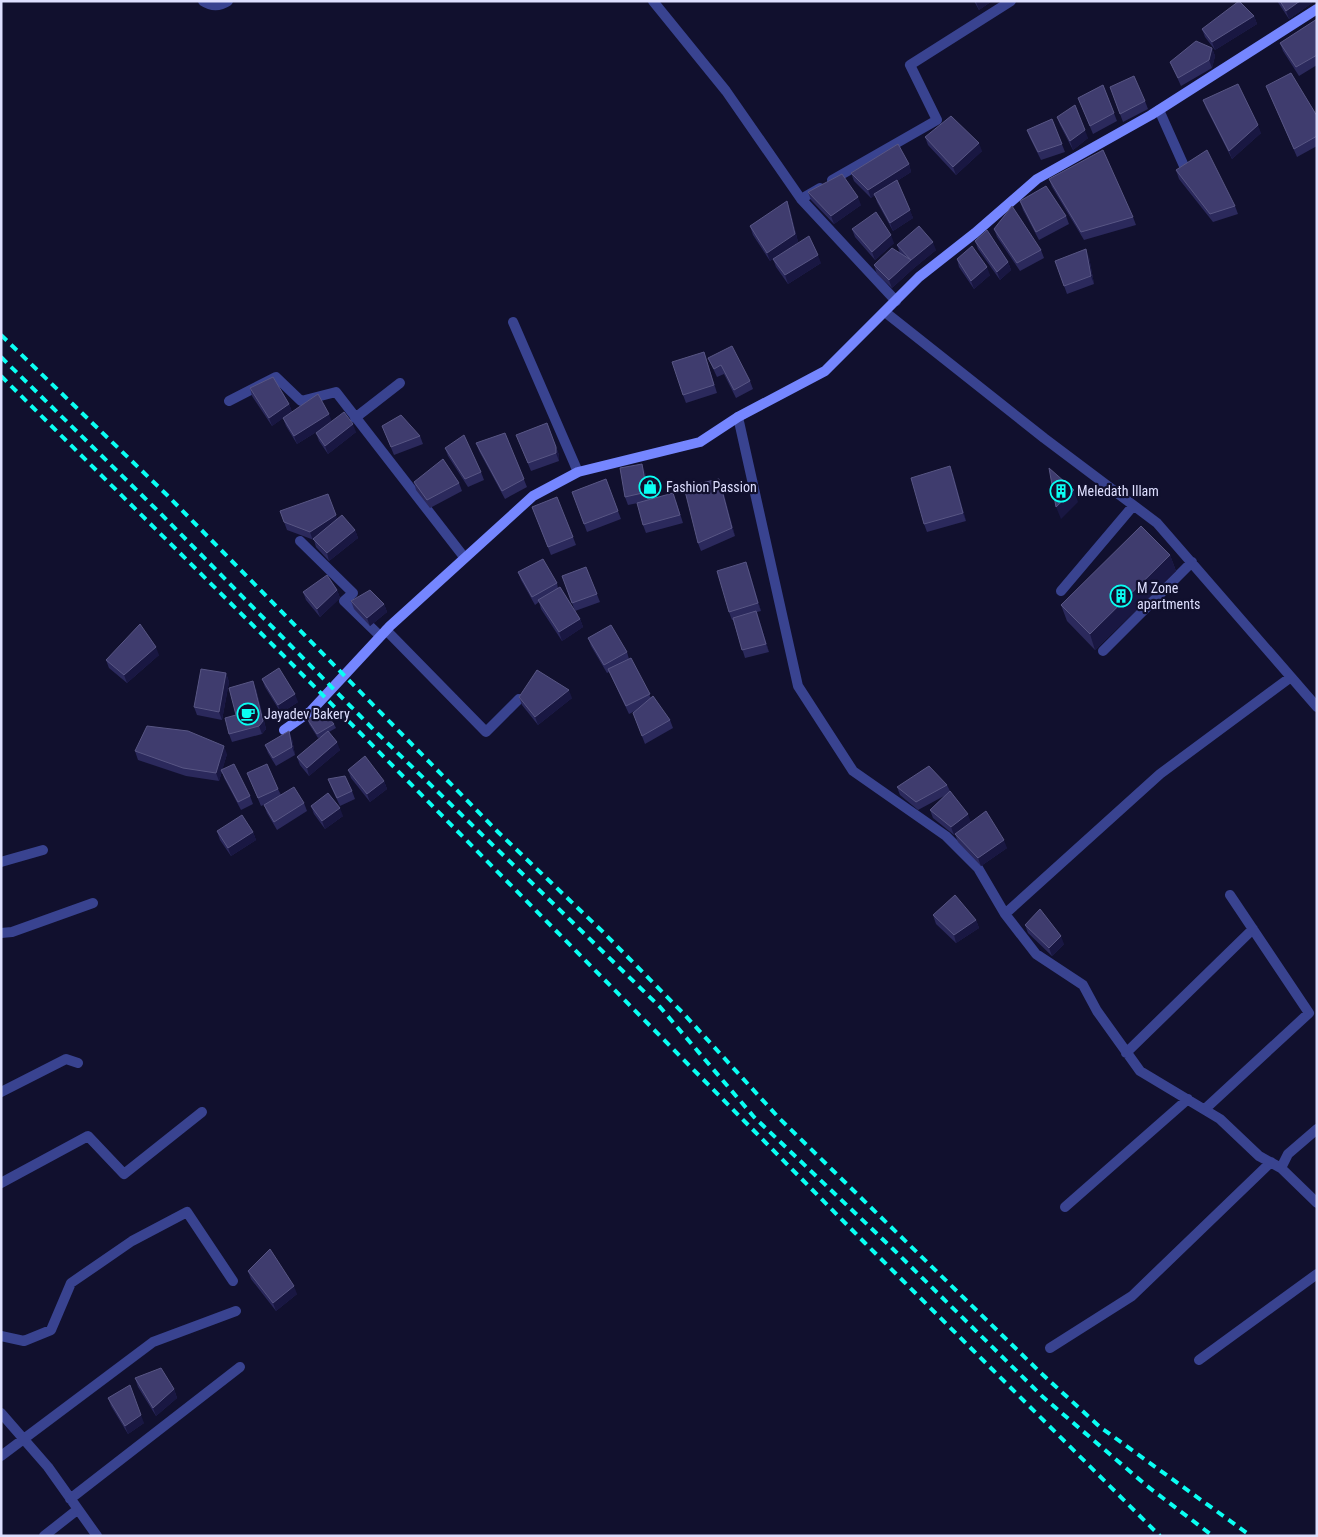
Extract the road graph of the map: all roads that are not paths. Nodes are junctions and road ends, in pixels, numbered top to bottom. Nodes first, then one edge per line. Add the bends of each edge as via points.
1 (203, 1) edge
2 (228, 1) edge
3 (652, 1) edge
4 (1011, 1) edge
5 (1317, 9) edge
6 (1159, 110) junction
7 (1184, 166) edge
8 (801, 198) junction
9 (896, 301) junction
10 (885, 312) junction
11 (513, 322) dead end
12 (400, 383) dead end
13 (229, 401) dead end
14 (738, 416) junction
15 (355, 418) junction
16 (578, 472) junction
17 (1133, 506) junction
18 (300, 541) dead end
19 (464, 557) junction
20 (1192, 562) junction
21 (1061, 591) dead end
22 (383, 633) junction
23 (1103, 651) dead end
24 (1290, 677) junction
25 (519, 699) edge
26 (1317, 707) edge
27 (284, 730) dead end
28 (43, 850) dead end
29 (1, 862) edge
30 (1230, 895) dead end
31 (93, 902) dead end
32 (1006, 914) junction
33 (1253, 929) junction
34 (1, 933) edge
35 (1126, 1054) junction
36 (78, 1063) dead end
37 (1, 1092) edge
38 (1188, 1099) junction
39 (1205, 1109) junction
40 (202, 1112) dead end
41 (1317, 1128) edge
42 (1271, 1162) junction
43 (1281, 1168) junction
44 (1, 1183) edge
45 (1317, 1203) edge
46 (1065, 1207) dead end
47 (1317, 1274) edge
48 (232, 1280) dead end
49 (236, 1311) dead end
50 (1, 1336) edge
51 (1050, 1348) dead end
52 (1199, 1360) dead end
53 (240, 1368) dead end
54 (1, 1413) edge
55 (26, 1439) junction
56 (1, 1456) edge
57 (70, 1499) junction
58 (77, 1510) junction
59 (44, 1536) edge
60 (97, 1536) edge

1 - 2 street via 221,6
3 - 8 street via 726,91
4 - 8 street via 910,65 937,120
5 - 6 main road
6 - 7 street
6 - 9 main road via 1037,180 919,277
8 - 9 street
9 - 10 main road
10 - 14 main road via 825,371
10 - 17 street
11 - 16 street
12 - 15 street
13 - 15 street via 276,377 301,401 336,392
14 - 16 main road via 700,442
14 - 32 street via 798,686 853,770 946,836 978,868
15 - 19 street
16 - 19 main road via 533,496
17 - 20 street via 1156,523
17 - 21 street
18 - 22 street via 353,593 344,601
19 - 22 main road
20 - 23 street
20 - 24 street
22 - 25 street via 486,732
22 - 27 main road via 311,710
24 - 26 street
24 - 32 street via 1160,774
28 - 29 street
30 - 33 street
31 - 34 street via 12,932
32 - 35 street via 1036,954 1084,985
33 - 35 street
33 - 39 street via 1310,1013
35 - 38 street via 1140,1071
36 - 37 street via 66,1059
38 - 39 street
38 - 46 street
39 - 42 street via 1220,1118 1259,1156
40 - 44 street via 124,1174 88,1136
41 - 43 street via 1288,1154
42 - 43 street
42 - 51 street via 1132,1296
43 - 45 street
47 - 52 street
48 - 50 street via 187,1212 132,1241 71,1283 51,1330 24,1341
49 - 55 street via 153,1342
53 - 57 street
54 - 55 street
55 - 56 street
55 - 57 street
57 - 58 street
58 - 59 street
58 - 60 street

